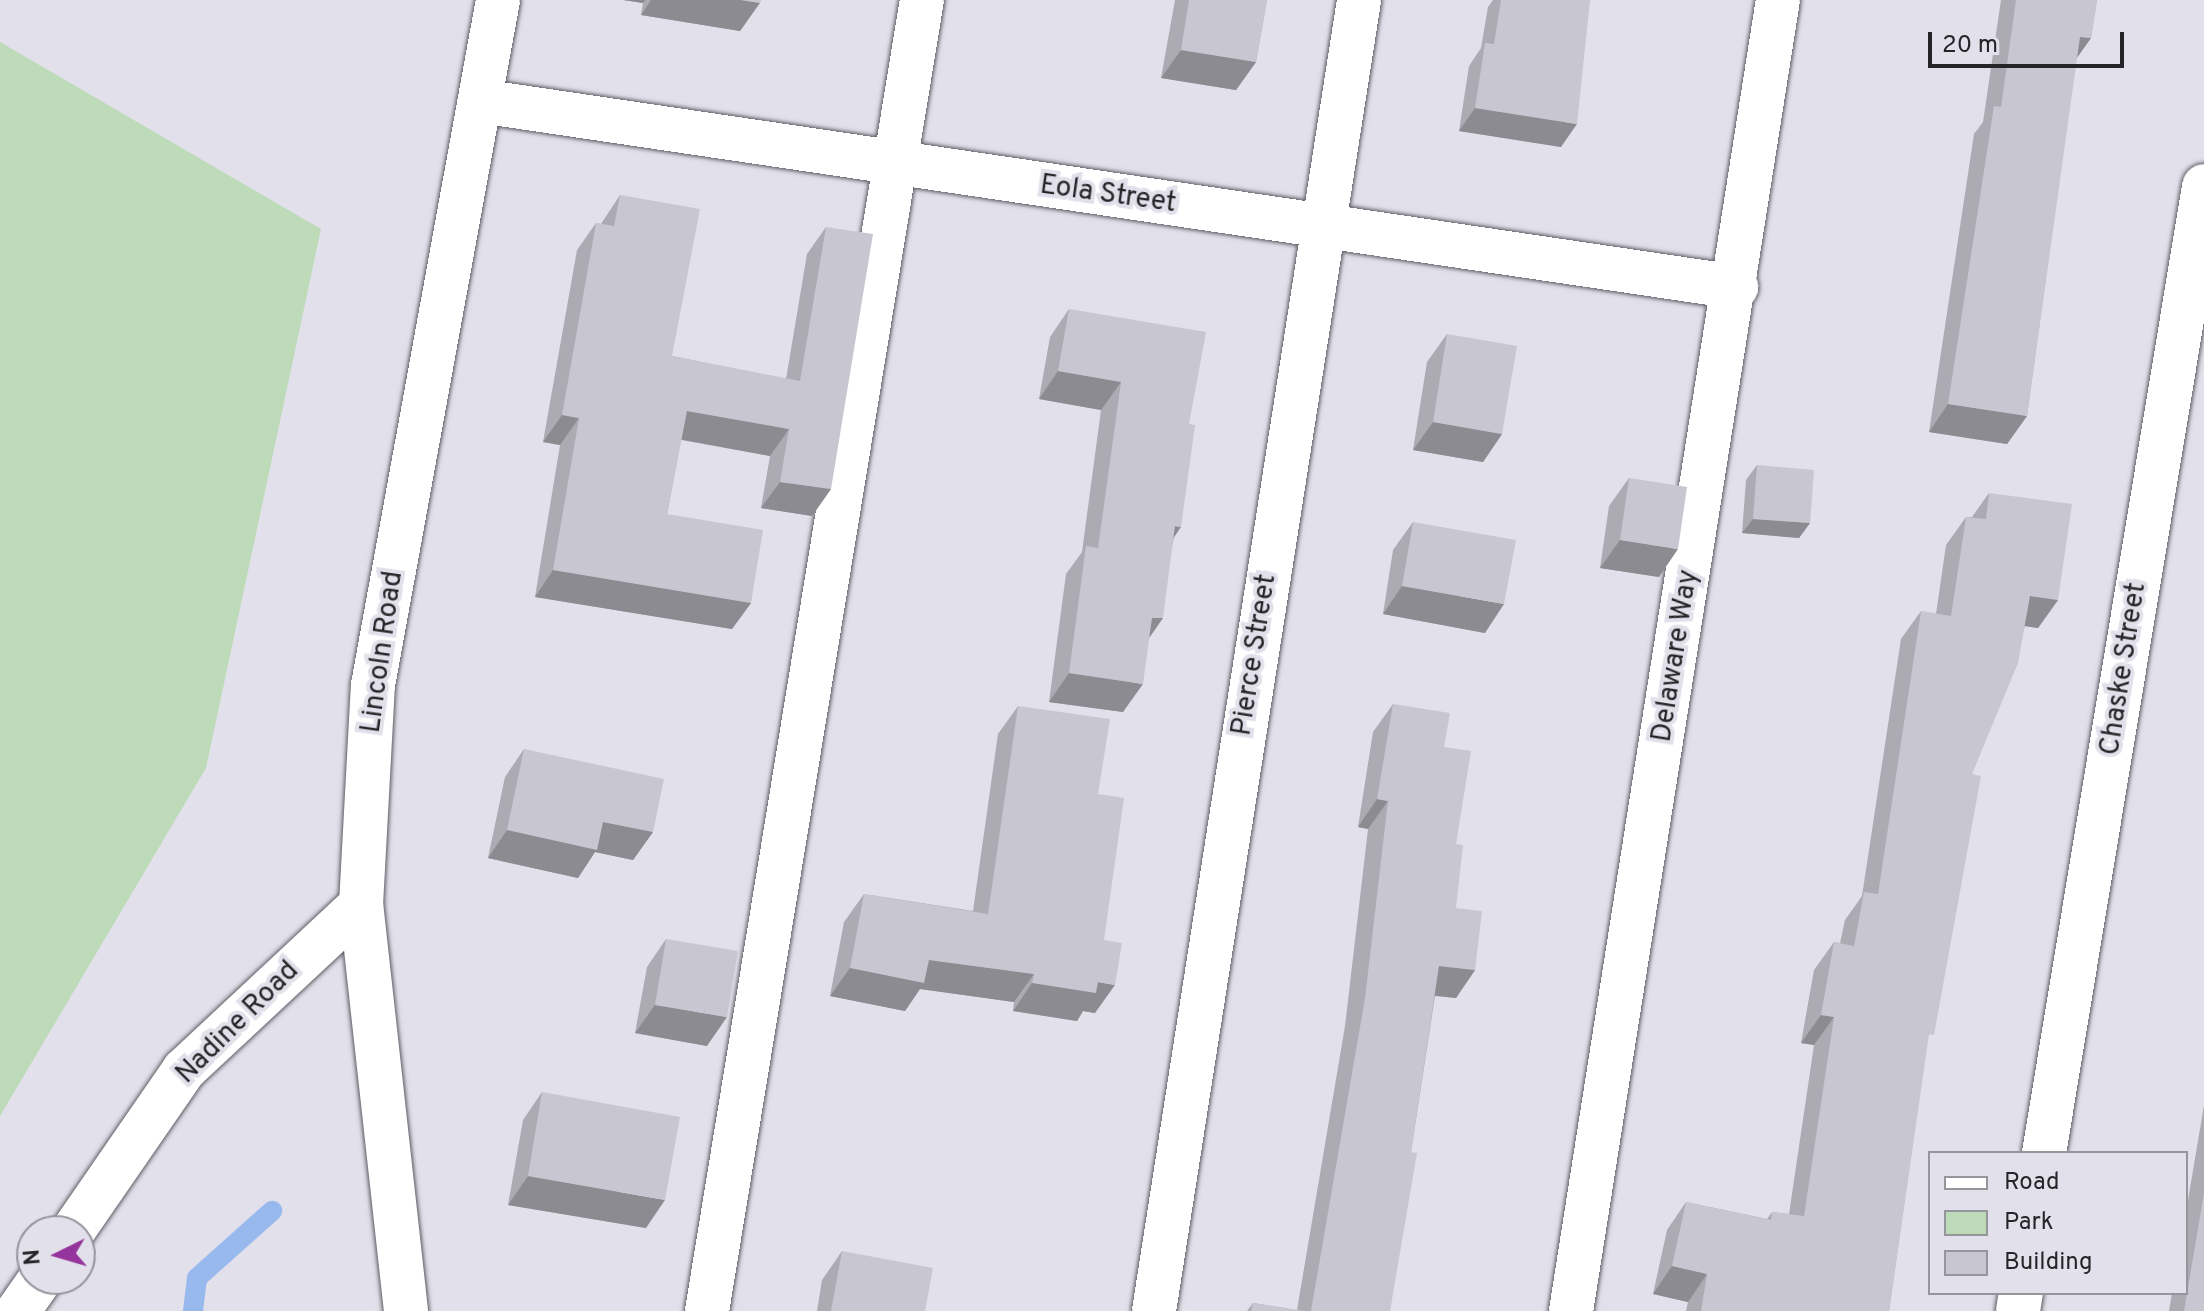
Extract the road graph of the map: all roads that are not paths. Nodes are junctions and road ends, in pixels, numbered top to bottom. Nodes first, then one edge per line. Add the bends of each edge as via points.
1 (498, 0) edge
2 (922, 0) edge
3 (1359, 0) edge
4 (1778, 0) edge
5 (480, 101) junction
6 (894, 164) junction
7 (2204, 186) edge
8 (1322, 227) junction
9 (1736, 287) junction
10 (361, 905) junction
11 (2044, 1151) edge
12 (84, 1215) edge
13 (406, 1311) edge
14 (707, 1311) edge
15 (1154, 1311) edge
16 (1571, 1311) edge

1 - 5 street, Lincoln Road
2 - 6 street
3 - 8 street, Pierce Street
4 - 9 street, Delaware Way
5 - 6 street, Eola Street
5 - 10 street, Lincoln Road via 373,685
6 - 8 street, Eola Street
6 - 14 street
7 - 11 street, Chaske Street
8 - 9 street, Eola Street
8 - 15 street, Pierce Street
9 - 16 street, Delaware Way
10 - 12 street, Nadine Road via 184,1070
10 - 13 street, Lincoln Road

